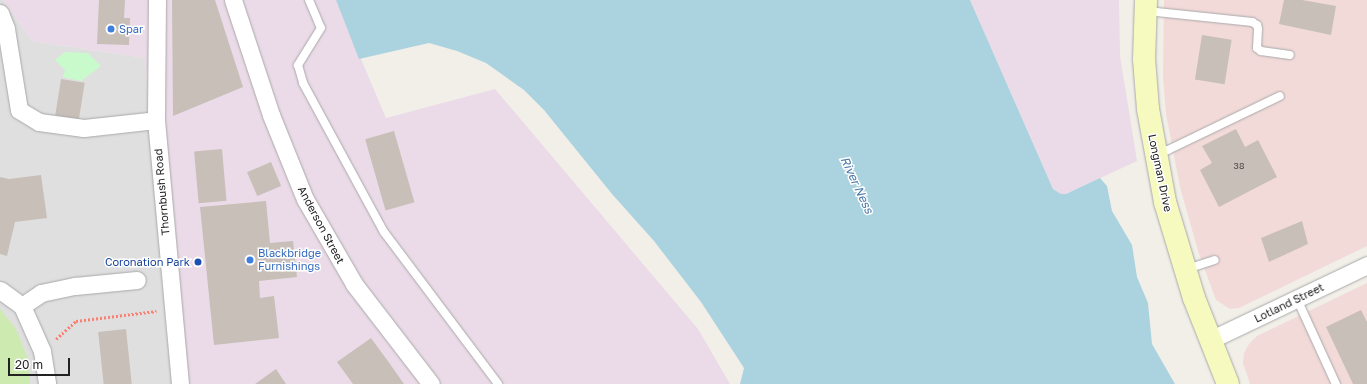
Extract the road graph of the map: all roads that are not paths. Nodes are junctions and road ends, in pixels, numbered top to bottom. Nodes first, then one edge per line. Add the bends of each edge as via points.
1 (157, 0) edge
2 (233, 0) edge
3 (309, 0) edge
4 (1145, 5) edge
5 (0, 13) edge
6 (1290, 56) dead end
7 (1280, 96) dead end
8 (156, 120) junction
9 (1154, 153) junction
10 (1215, 260) dead end
11 (1367, 265) edge
12 (1186, 270) junction
13 (137, 280) dead end
14 (0, 290) edge
15 (1297, 299) junction
16 (22, 306) junction
17 (1210, 340) junction
18 (47, 384) edge
19 (180, 384) edge
20 (431, 384) edge
21 (498, 384) edge
22 (1228, 384) edge
23 (1336, 384) edge

1 - 8 street, Thornbush Road
2 - 20 street, Anderson Street via 271,115 305,199 354,284
3 - 21 lane via 321,28 298,65 303,82 384,232
4 - 6 lane via 1252,22 1258,29 1257,48
4 - 9 street, Longman Drive via 1144,59
5 - 8 street via 6,29 20,110 39,122 84,128
7 - 9 lane via 1168,150
8 - 19 street, Thornbush Road
9 - 12 street, Longman Drive via 1164,202
10 - 12 lane
11 - 15 street, Lotland Street
12 - 17 street, Longman Drive
13 - 16 street via 41,292
14 - 16 street
15 - 17 street, Lotland Street
15 - 23 lane
16 - 18 street via 42,351
17 - 22 street, Longman Drive

